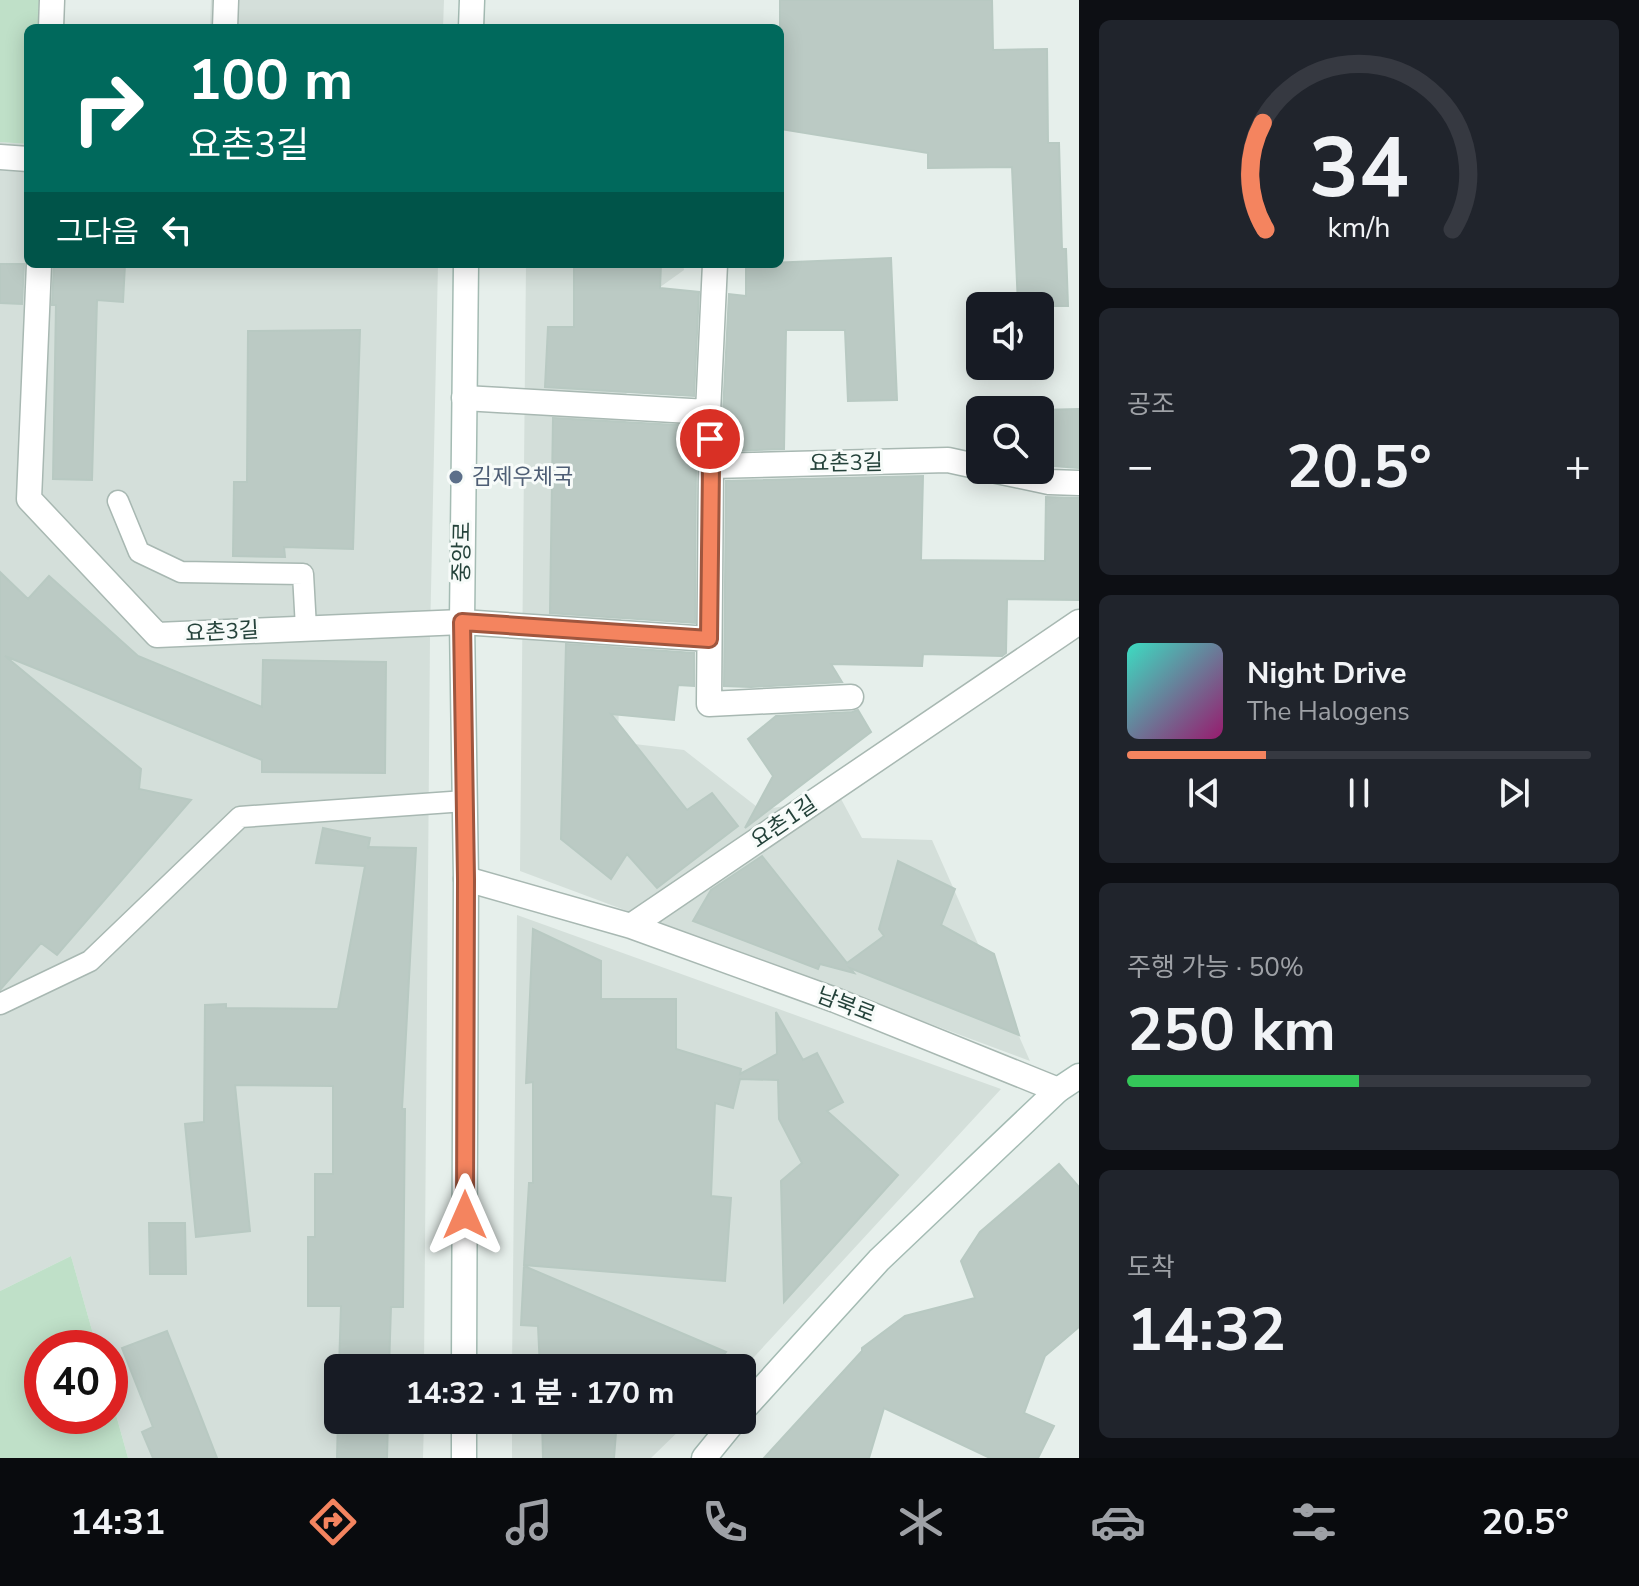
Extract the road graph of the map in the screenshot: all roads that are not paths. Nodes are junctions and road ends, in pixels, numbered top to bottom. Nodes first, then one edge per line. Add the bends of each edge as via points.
1 (52, 0) edge
2 (226, 0) edge
3 (472, 0) edge
4 (51, 24) edge
5 (225, 24) edge
6 (471, 24) edge
7 (0, 157) edge
8 (24, 159) edge
9 (39, 268) edge
10 (466, 268) edge
11 (715, 268) edge
12 (464, 398) junction
13 (708, 412) junction
14 (966, 464) edge
15 (711, 466) junction
16 (1054, 482) edge
17 (1079, 483) edge
18 (118, 501) dead end
19 (462, 622) junction
20 (1079, 622) edge
21 (306, 628) junction
22 (709, 639) junction
23 (851, 697) dead end
24 (465, 801) junction
25 (466, 879) junction
26 (631, 926) junction
27 (0, 1004) edge
28 (1079, 1076) edge
29 (1058, 1090) junction
30 (464, 1354) edge
31 (756, 1396) edge
32 (464, 1434) edge
33 (724, 1434) edge
34 (464, 1458) edge
35 (704, 1458) edge

1 - 4 street
2 - 5 street
3 - 6 street
7 - 8 street
9 - 21 street, 요촌3길 via 29,499 157,635
10 - 12 street, 중앙로
11 - 13 street
12 - 13 street
12 - 19 street, 중앙로
13 - 15 street
14 - 15 street, 요촌3길 via 948,460
15 - 22 street
16 - 17 street
18 - 21 lane via 139,552 181,572 303,574
19 - 21 street, 요촌3길
19 - 22 street, 요촌3길
19 - 24 street, 중앙로
20 - 26 street, 요촌1길
22 - 23 street via 709,704
24 - 25 street, 중앙로
24 - 27 lane via 240,817 90,961
25 - 26 street
25 - 30 street, 중앙로
26 - 29 street, 남북로 via 835,1000
28 - 29 street
29 - 31 street via 879,1260
32 - 34 street
33 - 35 street

